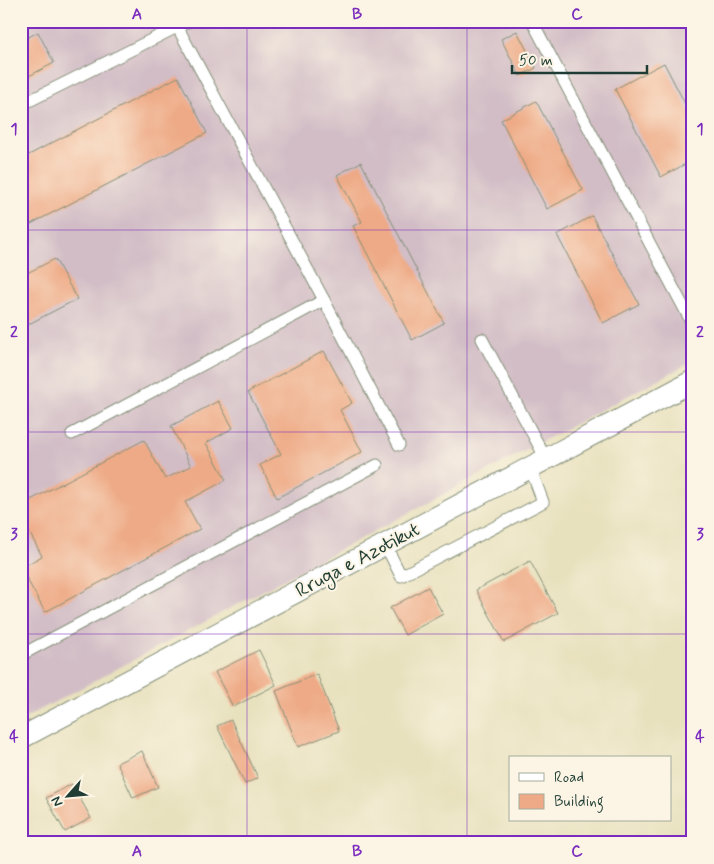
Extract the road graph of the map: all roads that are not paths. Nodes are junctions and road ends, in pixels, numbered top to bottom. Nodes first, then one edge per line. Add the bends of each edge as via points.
1 (189, 21) edge
2 (532, 21) edge
3 (178, 28) junction
4 (21, 105) edge
5 (324, 300) junction
6 (688, 304) edge
7 (693, 325) edge
8 (482, 339) dead end
9 (693, 381) edge
10 (72, 434) dead end
11 (399, 445) dead end
12 (538, 463) junction
13 (377, 465) dead end
14 (385, 544) junction
15 (21, 655) edge
16 (21, 738) edge

1 - 3 lane
2 - 6 lane
3 - 4 lane
3 - 5 lane
5 - 10 lane
5 - 11 lane
6 - 7 lane
8 - 12 lane
9 - 12 street, Rruga e Azotikut
12 - 14 street, Rruga e Azotikut
12 - 14 lane via 543,502 402,576
13 - 15 lane
14 - 16 street, Rruga e Azotikut

